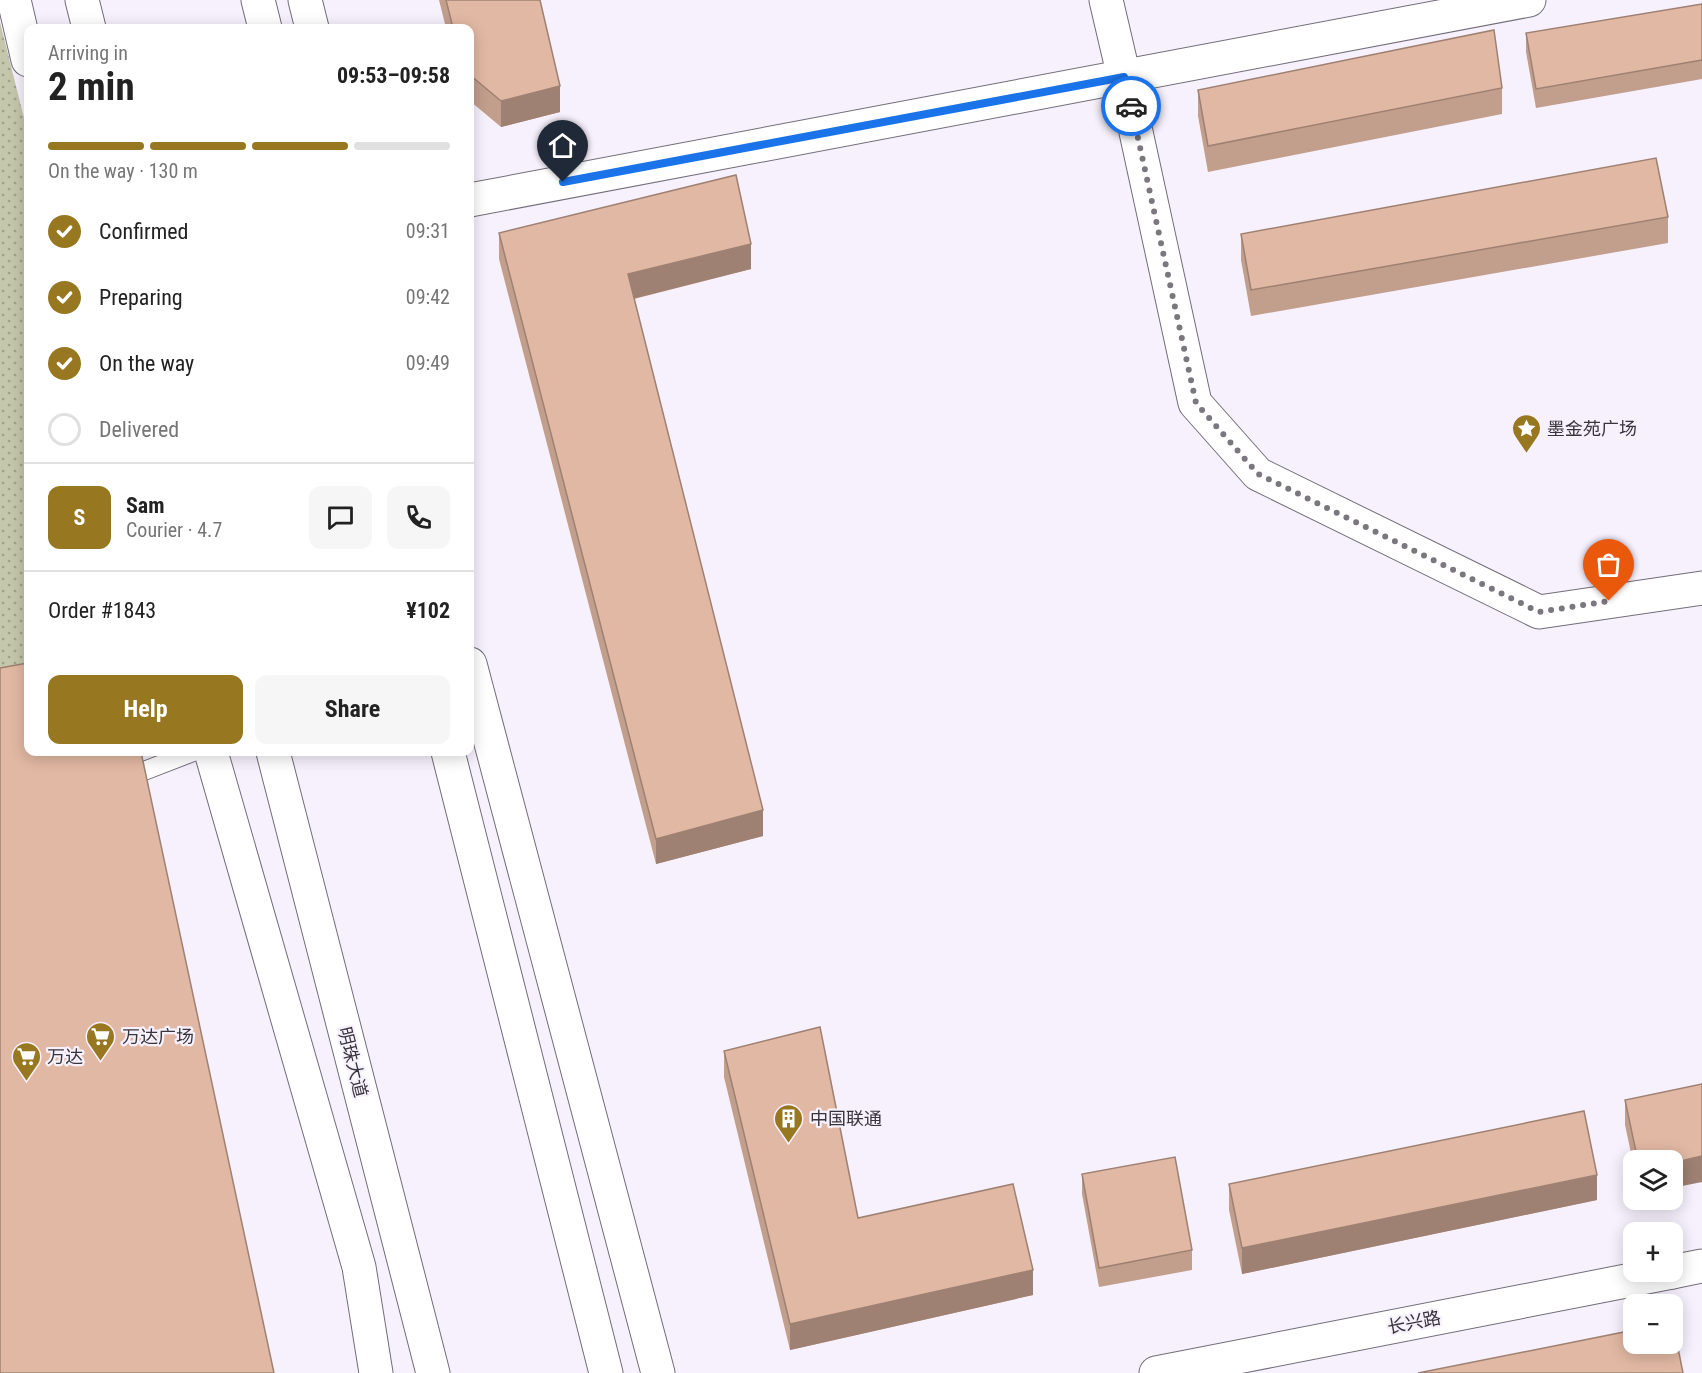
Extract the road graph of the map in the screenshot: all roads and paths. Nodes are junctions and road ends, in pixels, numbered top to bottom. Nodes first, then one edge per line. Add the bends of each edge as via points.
1 (14, 0) edge
2 (82, 0) edge
3 (258, 0) edge
4 (305, 0) edge
5 (1106, 0) edge
6 (1529, 0) edge
7 (88, 24) edge
8 (264, 24) edge
9 (311, 24) edge
10 (24, 43) edge
11 (1124, 77) junction
12 (474, 199) edge
13 (1702, 588) edge
14 (474, 679) edge
15 (103, 756) edge
16 (182, 756) edge
17 (212, 756) edge
18 (274, 756) edge
19 (449, 756) edge
20 (99, 772) edge
21 (130, 776) junction
22 (1702, 1266) edge
23 (1683, 1270) edge
24 (1625, 1282) edge
25 (1227, 1366) edge
26 (1192, 1370) edge
27 (376, 1373) edge
28 (433, 1373) edge
29 (606, 1373) edge
30 (658, 1373) edge
31 (1156, 1373) edge

1 - 10 street
2 - 7 street
3 - 8 street
4 - 9 street
5 - 11 street
6 - 11 street
11 - 12 street
11 - 13 street via 1196,403 1258,474 1539,612
14 - 30 street
15 - 21 lane
16 - 21 lane
17 - 27 street via 359,1267
18 - 28 street, 明珠大道
19 - 29 street
20 - 21 lane
22 - 23 street, 长兴路
24 - 25 street, 长兴路
25 - 26 street, 长兴路
26 - 31 street, 长兴路

